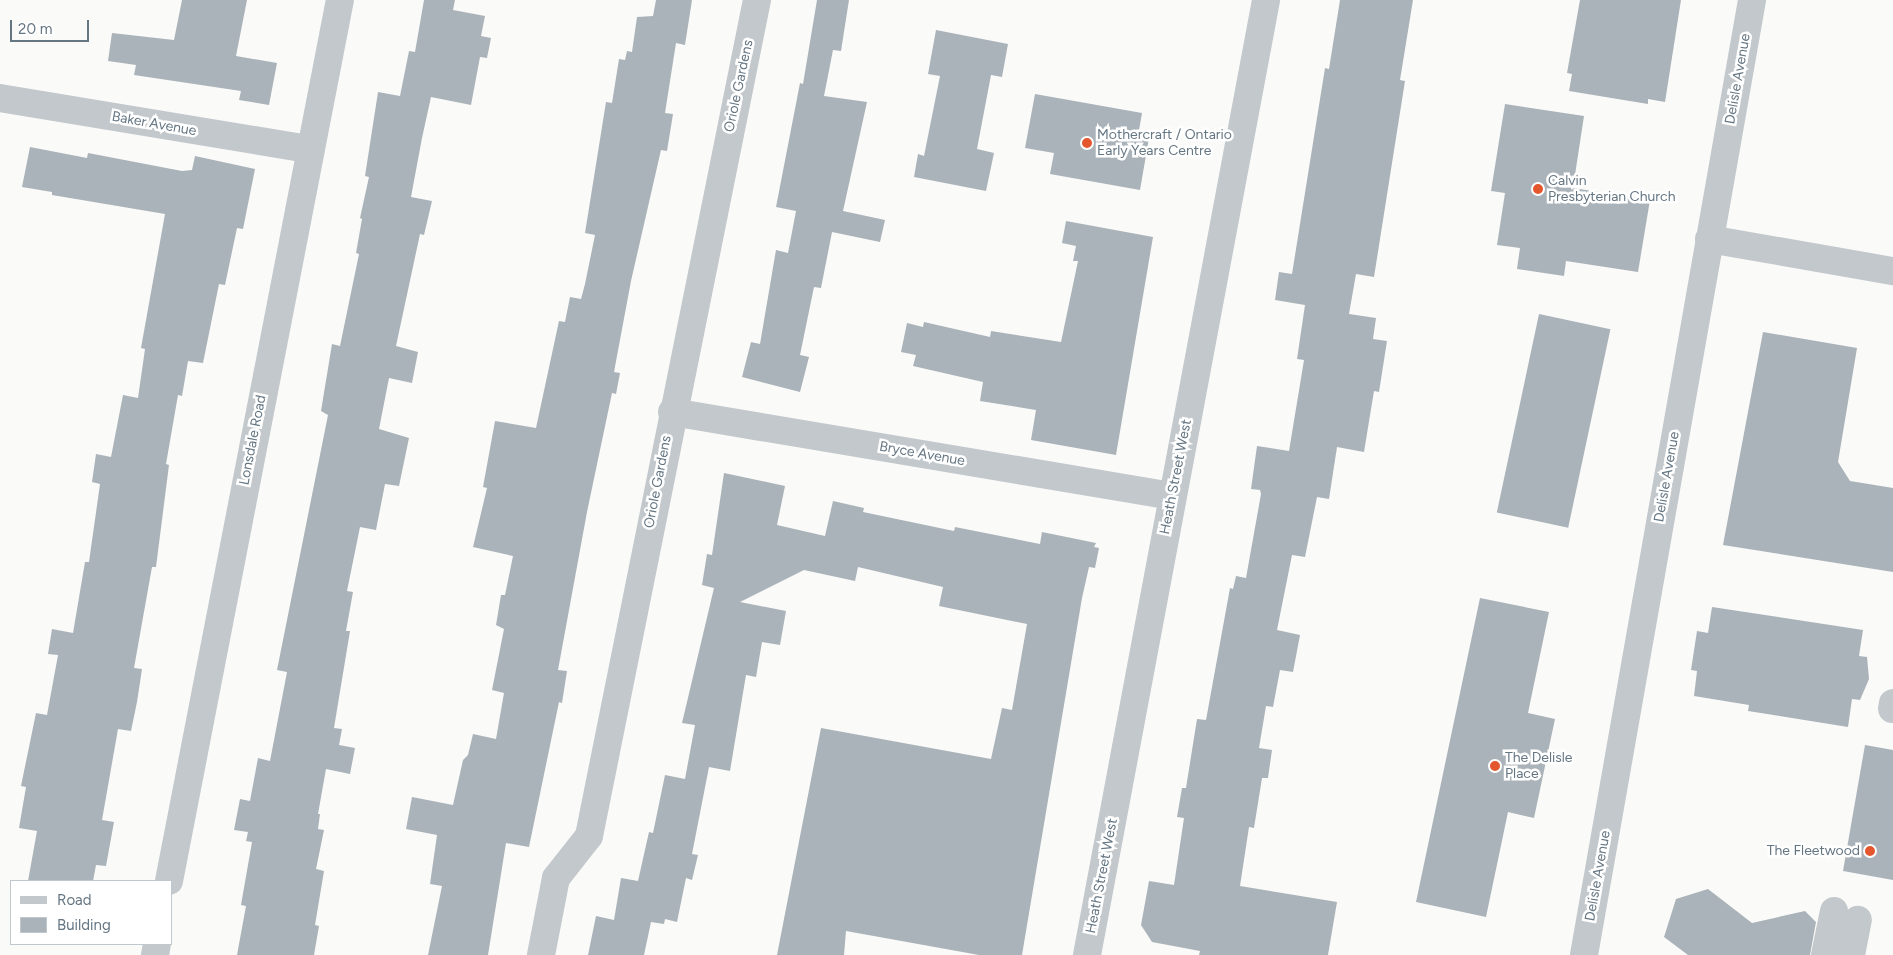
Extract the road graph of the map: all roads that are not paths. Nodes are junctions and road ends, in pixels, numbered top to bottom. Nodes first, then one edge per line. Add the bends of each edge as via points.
1 (340, 0) edge
2 (757, 0) edge
3 (1266, 0) edge
4 (1752, 0) edge
5 (0, 98) edge
6 (309, 149) junction
7 (1709, 239) junction
8 (1893, 271) edge
9 (672, 412) junction
10 (1172, 496) junction
11 (169, 880) edge
12 (1091, 953) edge
13 (541, 955) edge
14 (1584, 955) edge
15 (1825, 955) edge
16 (1851, 955) edge

1 - 6 street, Lonsdale Road
2 - 9 street, Oriole Gardens
3 - 10 street, Heath Street West
4 - 7 street, Delisle Avenue
5 - 6 street, Baker Avenue
6 - 11 street, Lonsdale Road
7 - 8 street
7 - 14 street, Delisle Avenue
9 - 10 street, Bryce Avenue
9 - 13 street, Oriole Gardens via 589,836 556,878
10 - 12 street, Heath Street West
15 - 16 street via 1846,916

